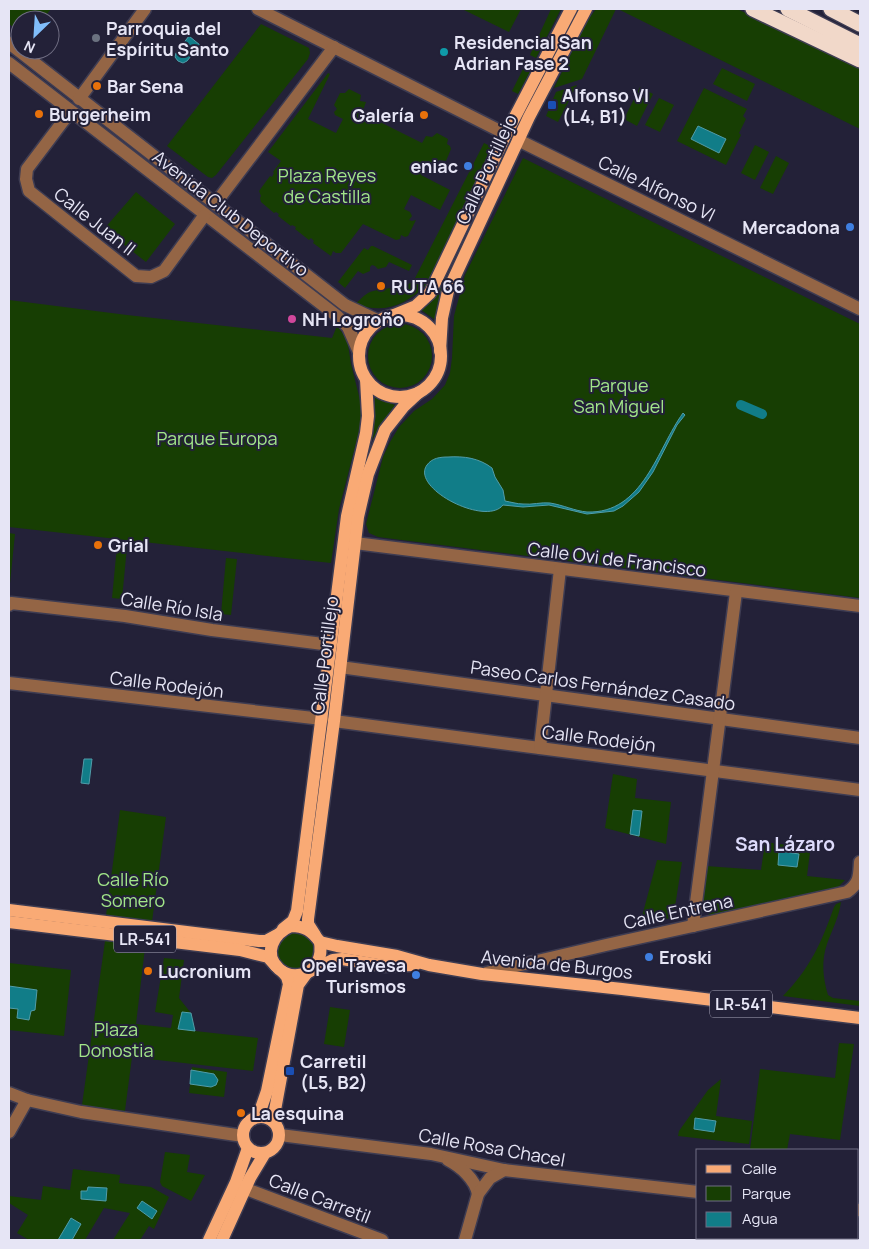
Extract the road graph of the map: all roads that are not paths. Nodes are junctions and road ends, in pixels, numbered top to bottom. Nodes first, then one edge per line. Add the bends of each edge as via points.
1 (145, 9) edge
2 (258, 9) edge
3 (571, 9) edge
4 (586, 9) edge
5 (753, 9) edge
6 (788, 9) edge
7 (831, 9) edge
8 (860, 24) edge
9 (9, 43) edge
10 (860, 45) edge
11 (334, 47) junction
12 (860, 60) edge
13 (9, 64) edge
14 (79, 98) junction
15 (70, 112) junction
16 (103, 117) junction
17 (512, 137) junction
18 (215, 204) junction
19 (204, 216) junction
20 (860, 309) edge
21 (394, 315) junction
22 (379, 320) junction
23 (440, 351) junction
24 (359, 352) junction
25 (366, 379) junction
26 (418, 393) junction
27 (355, 543) junction
28 (560, 569) junction
29 (736, 592) junction
30 (9, 605) edge
31 (860, 606) edge
32 (331, 645) junction
33 (340, 668) junction
34 (9, 683) edge
35 (546, 694) junction
36 (720, 718) junction
37 (328, 720) junction
38 (860, 738) edge
39 (540, 748) junction
40 (714, 771) junction
41 (860, 790) edge
42 (860, 862) edge
43 (9, 910) edge
44 (9, 922) edge
45 (693, 926) junction
46 (280, 932) junction
47 (318, 939) junction
48 (429, 965) junction
49 (279, 969) junction
50 (309, 972) junction
51 (482, 974) junction
52 (860, 1018) edge
53 (9, 1093) edge
54 (27, 1100) junction
55 (258, 1117) junction
56 (273, 1121) junction
57 (9, 1132) edge
58 (280, 1135) junction
59 (245, 1142) junction
60 (265, 1154) junction
61 (431, 1154) junction
62 (504, 1170) junction
63 (246, 1189) junction
64 (696, 1192) edge
65 (478, 1194) junction
66 (209, 1240) edge
67 (222, 1240) edge
68 (382, 1240) edge
69 (465, 1240) edge

1 - 14 street
2 - 11 street, Calle Alfonso VI
3 - 17 main road, Calle Portillejo
4 - 17 main road, Calle Portillejo
5 - 12 highway
6 - 10 highway
7 - 8 highway
9 - 14 street, Avenida Club Deportivo
11 - 17 street, Calle Alfonso VI
11 - 18 street
13 - 15 street, Avenida Club Deportivo
14 - 16 street, Avenida Club Deportivo
15 - 16 street, Avenida Club Deportivo
15 - 19 street, Avenida Club Deportivo
15 - 19 street, Calle Juan II via 27,169 29,191 136,276 151,277 164,271
16 - 18 street, Avenida Club Deportivo
17 - 20 street, Calle Alfonso VI
17 - 21 main road, Calle Portillejo via 430,293 416,306
17 - 23 main road, Calle Portillejo via 448,291
18 - 22 street, Avenida Club Deportivo via 345,305
19 - 24 street, Avenida Club Deportivo via 337,316 348,326
21 - 22 main road
21 - 23 main road via 422,322 436,336
22 - 24 main road via 367,333
23 - 26 main road via 437,374 428,387
24 - 25 main road via 358,361
25 - 26 main road via 376,390 391,396
25 - 32 main road, Calle Portillejo via 366,433 347,516
26 - 27 main road, Calle Portillejo via 385,430 368,474
27 - 28 street, Calle Ovi de Francisco
27 - 33 main road, Calle Portillejo
28 - 29 street, Calle Ovi de Francisco
28 - 35 street
29 - 31 street, Calle Ovi de Francisco
29 - 36 street
30 - 32 street, Calle Río Isla via 125,616
32 - 37 main road, Calle Portillejo
33 - 35 street, Paseo Carlos Fernández Casado
33 - 37 main road, Calle Portillejo
34 - 37 street, Calle Rodejón
35 - 36 street, Paseo Carlos Fernández Casado
35 - 39 street
36 - 38 street, Paseo Carlos Fernández Casado
36 - 40 street
37 - 39 street, Calle Rodejón
37 - 46 main road, Calle Portillejo via 297,911 293,921
37 - 47 main road, Calle Portillejo via 308,919
39 - 40 street, Calle Rodejón
40 - 41 street, Calle Rodejón
40 - 45 street
42 - 45 street, Calle Entrena via 856,886 847,892
43 - 46 main road, LR-541 via 258,941
44 - 49 main road, LR-541 via 240,950 268,957
45 - 51 street, Calle Entrena
46 - 47 main road, LR-541 via 291,926 300,926
46 - 49 main road via 272,942 271,950
47 - 48 main road, Avenida de Burgos / LR-541
47 - 50 main road via 318,964
48 - 50 main road, Avenida de Burgos / LR-541 via 385,966 342,959
48 - 51 main road, Avenida de Burgos / LR-541
49 - 50 main road, LR-541 via 290,975
49 - 55 main road via 289,984
50 - 56 main road via 298,985
51 - 52 main road, Avenida de Burgos / LR-541
53 - 54 street
54 - 57 street
54 - 59 street
55 - 56 main road
55 - 59 main road via 246,1124
56 - 58 main road
58 - 60 main road via 276,1148
58 - 61 street, Calle Rosa Chacel
59 - 60 main road via 255,1153
59 - 66 main road via 236,1182
60 - 63 main road
61 - 62 street, Calle Rosa Chacel
61 - 65 street via 450,1161 471,1178
62 - 64 street, Calle Rosa Chacel
62 - 65 street via 490,1178
63 - 67 main road
63 - 68 street, Calle Carretil
65 - 69 street

